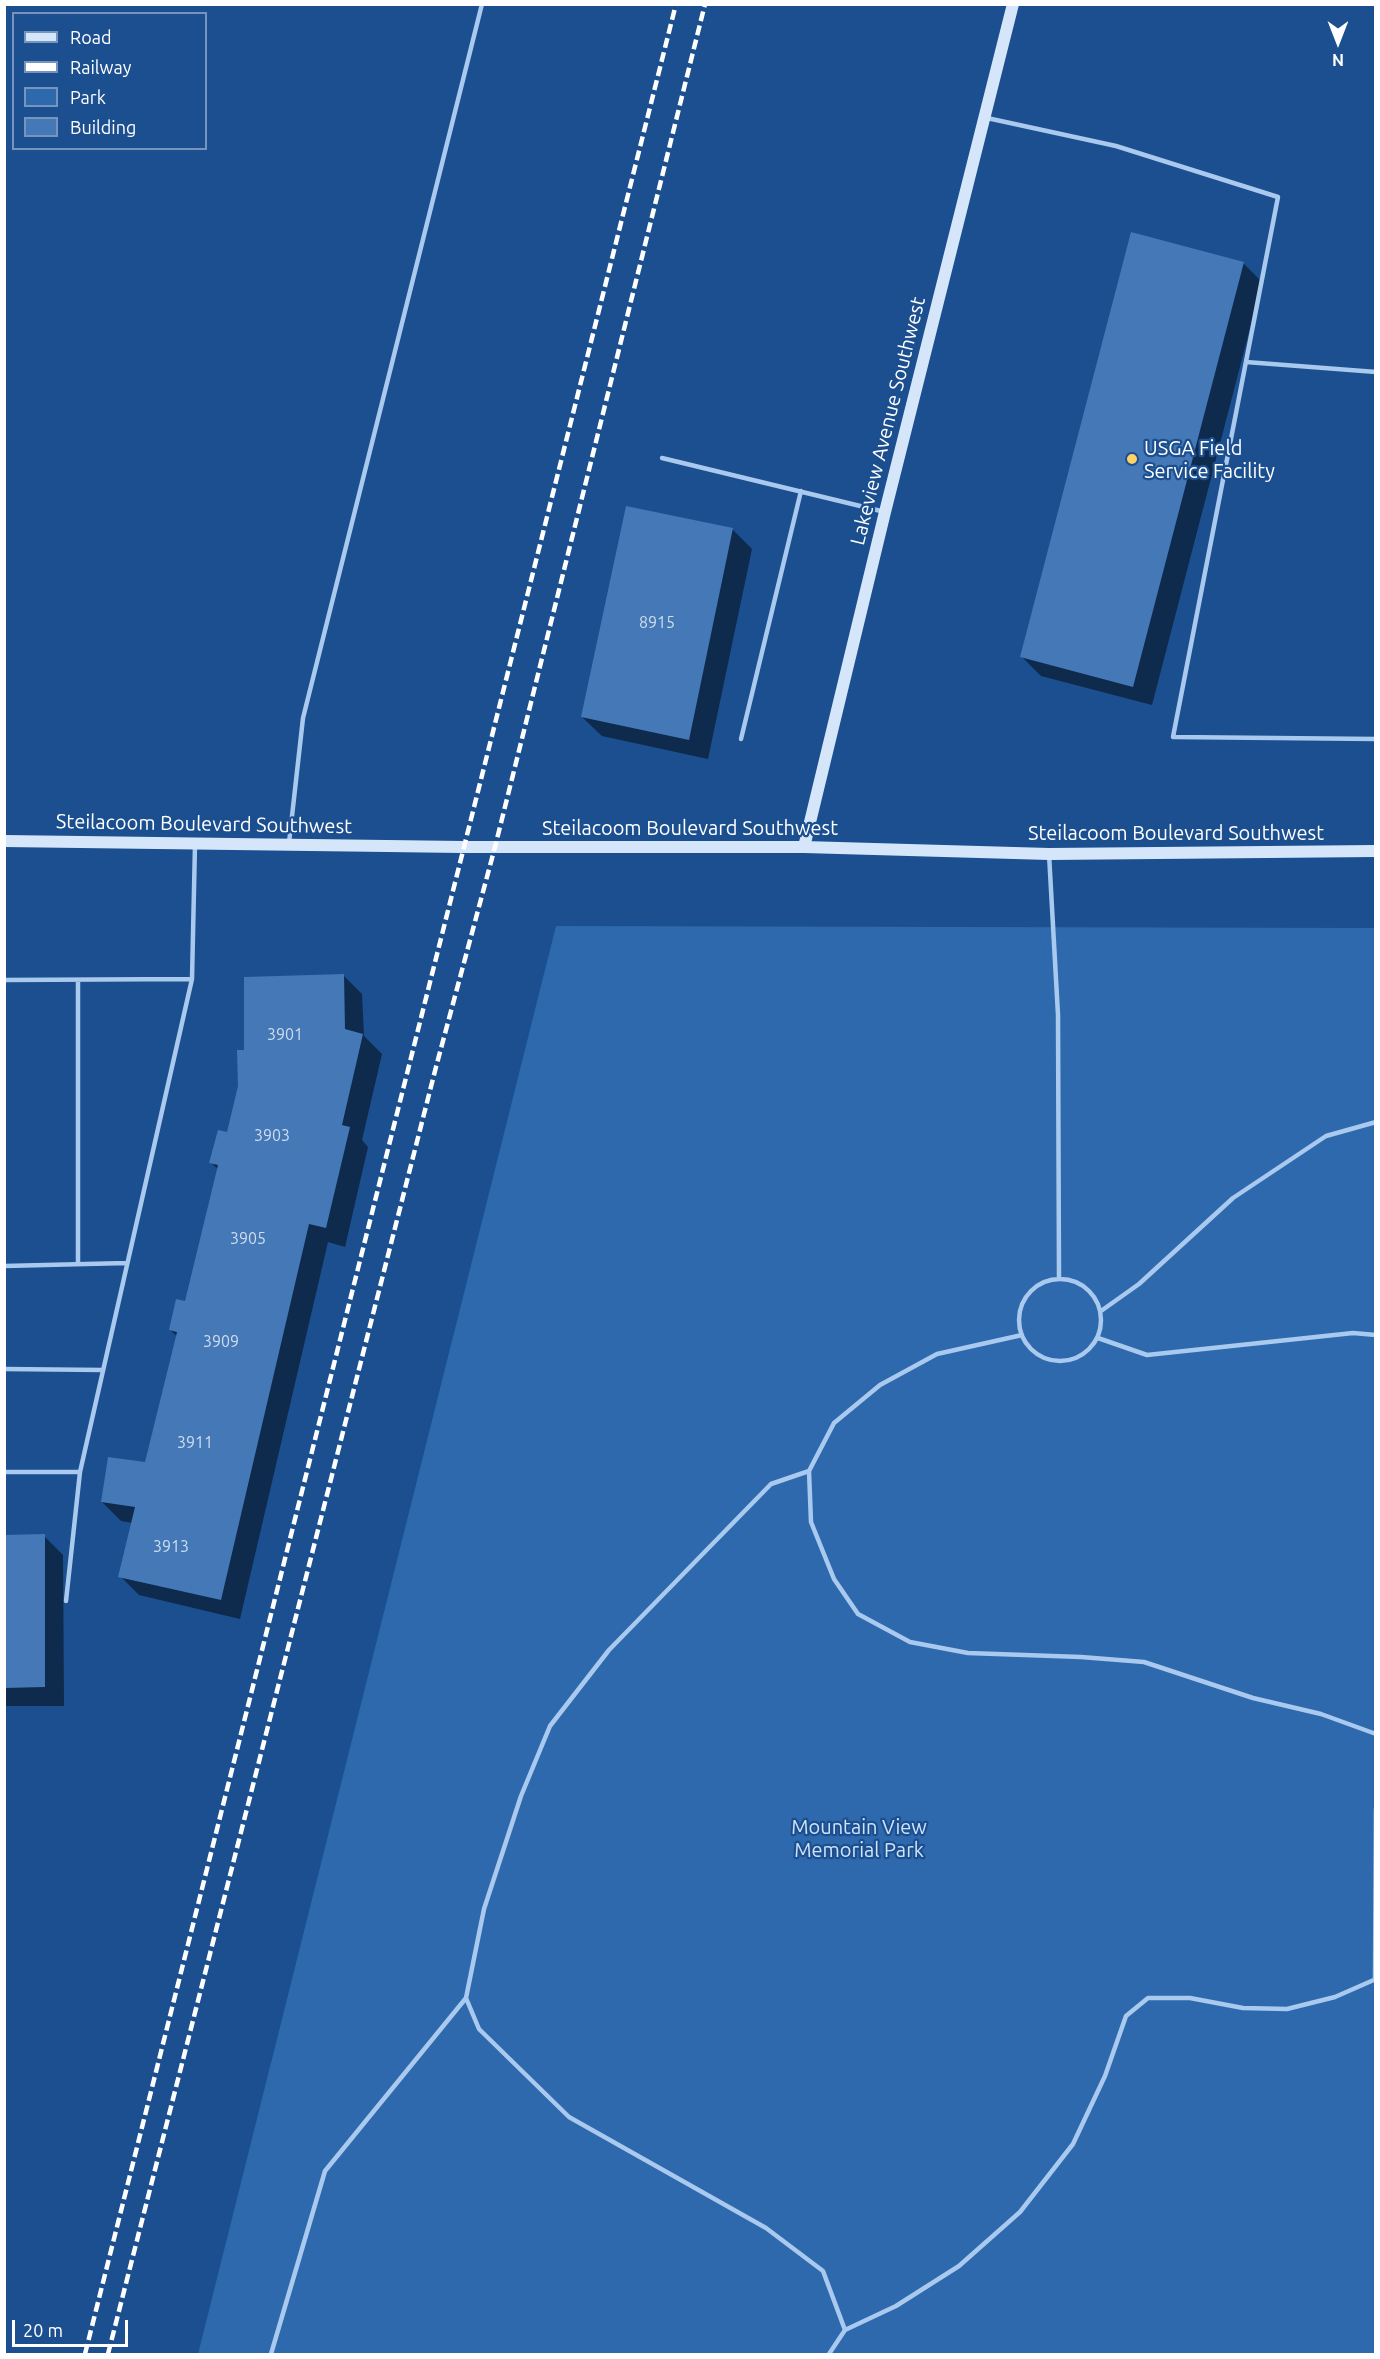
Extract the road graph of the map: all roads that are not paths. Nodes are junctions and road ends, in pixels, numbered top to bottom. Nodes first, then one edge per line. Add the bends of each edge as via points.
1 (482, 4) edge
2 (1012, 4) edge
3 (984, 118) junction
4 (1246, 362) junction
5 (1376, 372) edge
6 (662, 458) dead end
7 (801, 491) junction
8 (885, 512) junction
9 (741, 739) dead end
10 (1376, 739) edge
11 (4, 842) edge
12 (195, 844) junction
13 (289, 844) junction
14 (804, 847) junction
15 (1376, 851) edge
16 (1049, 854) junction
17 (192, 979) junction
18 (78, 980) junction
19 (4, 981) edge
20 (1376, 1122) edge
21 (127, 1263) junction
22 (78, 1264) junction
23 (4, 1266) edge
24 (1059, 1279) junction
25 (1101, 1311) junction
26 (1022, 1335) junction
27 (1376, 1335) edge
28 (1098, 1338) junction
29 (4, 1370) edge
30 (103, 1370) junction
31 (810, 1471) junction
32 (4, 1472) edge
33 (80, 1472) junction
34 (66, 1601) dead end
35 (1376, 1734) edge
36 (1376, 1809) edge
37 (1375, 1979) edge
38 (466, 1998) junction
39 (845, 2330) junction
40 (271, 2355) edge
41 (829, 2355) edge

1 - 13 lane via 303,718
2 - 3 main road, Lakeview Avenue Southwest
3 - 4 lane via 1116,146 1278,197
3 - 8 main road, Lakeview Avenue Southwest
4 - 5 lane
4 - 10 lane via 1173,737
6 - 7 lane
7 - 8 lane
7 - 9 lane
8 - 14 main road, Lakeview Avenue Southwest
11 - 12 main road, Steilacoom Boulevard Southwest
12 - 13 main road, Steilacoom Boulevard Southwest
12 - 17 lane
13 - 14 main road, Steilacoom Boulevard Southwest
14 - 16 main road, Steilacoom Boulevard Southwest
15 - 16 main road, Steilacoom Boulevard Southwest
16 - 24 lane via 1058,1015
17 - 18 lane
17 - 21 lane
18 - 19 lane
18 - 22 lane
20 - 25 lane via 1326,1136 1233,1198 1139,1284
21 - 22 lane
21 - 30 lane
22 - 23 lane
24 - 25 lane via 1086,1287
24 - 26 lane via 1044,1282 1023,1301 1019,1321
25 - 28 lane
26 - 28 lane via 1034,1351 1060,1362 1077,1358
26 - 31 lane via 937,1354 880,1384 834,1423
27 - 28 lane via 1353,1333 1147,1355
29 - 30 lane
30 - 33 lane
31 - 35 lane via 811,1522 834,1579 858,1614 910,1642 968,1653 1144,1662
31 - 38 lane via 771,1484 609,1650 550,1726 521,1796 484,1909
32 - 33 lane
33 - 34 lane
36 - 37 lane
37 - 39 lane via 1335,1997 1287,2009 1243,2008 1190,1998 1148,1998 1126,2016 1105,2076 1073,2144 1020,2212 959,2266 896,2306
38 - 39 lane via 479,2029 569,2117 766,2228 824,2271
38 - 40 lane via 325,2171
39 - 41 lane

